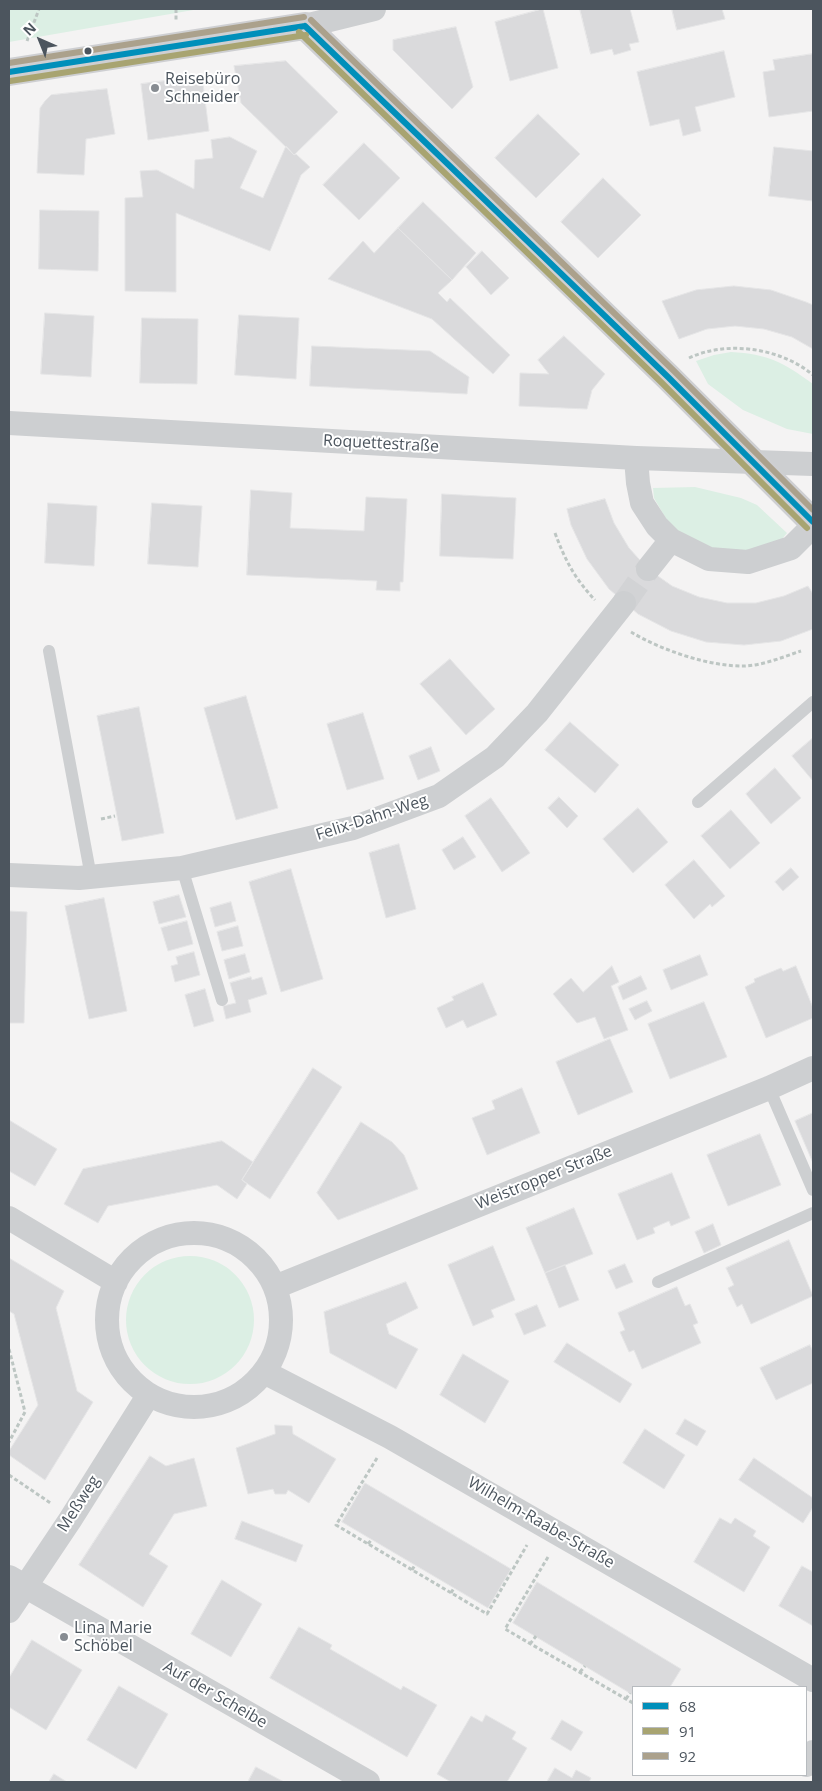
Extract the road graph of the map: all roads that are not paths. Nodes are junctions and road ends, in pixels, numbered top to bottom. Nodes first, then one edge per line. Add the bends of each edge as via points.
1 (374, 9) edge
2 (305, 26) junction
3 (9, 72) edge
4 (9, 423) edge
5 (636, 458) junction
6 (752, 461) junction
7 (813, 464) edge
8 (813, 524) edge
9 (671, 540) junction
10 (648, 569) tunnel mouth
11 (618, 610) tunnel mouth
12 (49, 651) dead end
13 (813, 702) edge
14 (698, 802) dead end
15 (182, 868) junction
16 (9, 875) edge
17 (91, 877) junction
18 (222, 1000) dead end
19 (813, 1068) edge
20 (769, 1088) junction
21 (813, 1190) edge
22 (813, 1213) edge
23 (9, 1218) edge
24 (116, 1282) junction
25 (658, 1282) dead end
26 (275, 1287) junction
27 (264, 1372) junction
28 (148, 1396) junction
29 (17, 1582) edge
30 (9, 1611) edge
31 (813, 1680) edge
32 (813, 1752) edge
33 (807, 1763) edge
34 (368, 1782) edge

1 - 2 street
2 - 3 street
2 - 6 street
4 - 5 street, Roquettestraße
5 - 6 street, Roquettestraße
5 - 9 street via 642,503
6 - 7 street, Roquettestraße
6 - 8 street
8 - 9 street via 791,548 748,562 709,559
9 - 10 street
11 - 15 street, Felix-Dahn-Weg via 537,713 495,757 439,796 353,828
12 - 17 lane
13 - 14 lane
15 - 17 street, Felix-Dahn-Weg
15 - 18 lane
16 - 17 street, Felix-Dahn-Weg
19 - 20 street, Weistropper Straße
20 - 21 lane
20 - 26 street, Weistropper Straße
22 - 25 lane
23 - 24 street
24 - 26 street via 130,1260 168,1237 199,1233 233,1242 257,1259
24 - 28 street via 106,1309 108,1340 122,1371
26 - 27 street via 281,1314 277,1348
27 - 28 street via 226,1402 186,1408
27 - 31 street, Wilhelm-Raabe-Straße via 390,1437
28 - 29 street, Meßweg via 70,1520
29 - 30 street, Meßweg
29 - 34 street, Auf der Scheibe
32 - 33 street

